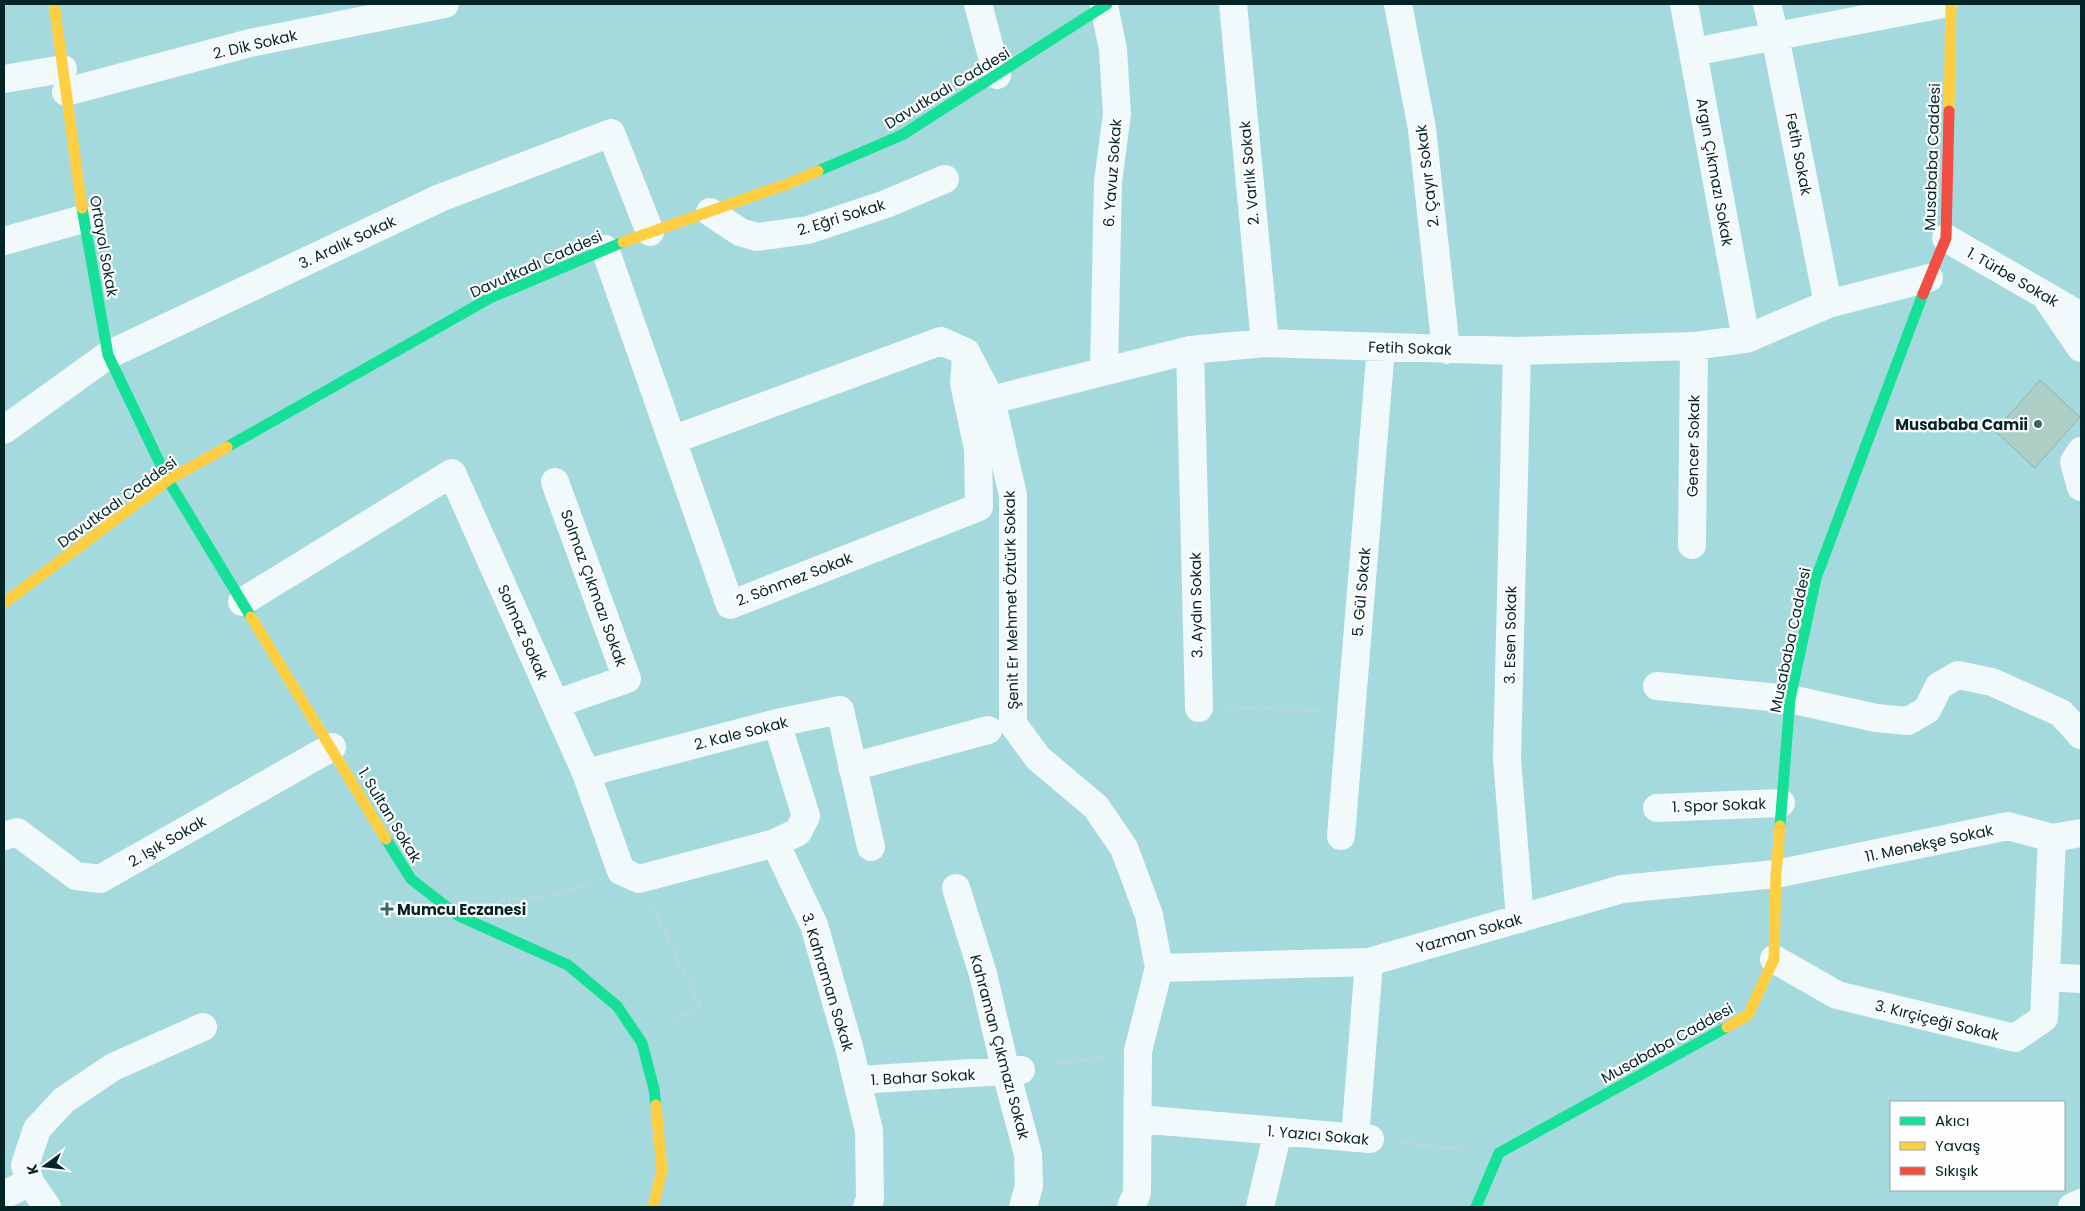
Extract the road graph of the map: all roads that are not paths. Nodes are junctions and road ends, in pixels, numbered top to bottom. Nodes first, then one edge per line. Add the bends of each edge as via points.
1 (54, 4) edge
2 (446, 4) edge
3 (978, 4) edge
4 (1233, 4) edge
5 (1398, 4) edge
6 (1684, 4) edge
7 (1767, 4) edge
8 (1943, 4) edge
9 (1951, 4) edge
10 (1094, 8) edge
11 (1775, 36) junction
12 (1693, 52) junction
13 (998, 75) junction
14 (4, 78) edge
15 (64, 81) junction
16 (945, 179) dead end
17 (710, 212) junction
18 (83, 220) junction
19 (650, 232) junction
20 (1946, 238) junction
21 (4, 241) edge
22 (605, 249) junction
23 (1928, 278) junction
24 (2045, 295) junction
25 (1828, 304) junction
26 (2081, 316) edge
27 (1746, 339) junction
28 (1265, 343) junction
29 (1694, 346) junction
30 (1381, 347) junction
31 (2081, 348) edge
32 (1190, 350) junction
33 (1446, 350) junction
34 (1517, 351) junction
35 (966, 352) junction
36 (108, 355) junction
37 (1104, 371) junction
38 (991, 400) junction
39 (4, 430) edge
40 (672, 440) junction
41 (2081, 452) edge
42 (168, 480) junction
43 (555, 482) dead end
44 (2081, 486) edge
45 (1692, 545) dead end
46 (242, 602) junction
47 (4, 603) edge
48 (1656, 686) dead end
49 (1790, 699) junction
50 (555, 704) junction
51 (1199, 708) road end
52 (777, 724) junction
53 (988, 730) dead end
54 (2081, 735) edge
55 (332, 747) junction
56 (852, 767) junction
57 (586, 773) junction
58 (1781, 803) junction
59 (1657, 808) dead end
60 (2081, 833) edge
61 (4, 836) edge
62 (1340, 836) dead end
63 (2052, 838) junction
64 (775, 843) junction
65 (871, 847) dead end
66 (1776, 874) junction
67 (956, 888) dead end
68 (1520, 919) junction
69 (1774, 959) junction
70 (1369, 962) junction
71 (1159, 968) junction
72 (2046, 977) junction
73 (2081, 979) edge
74 (203, 1028) dead end
75 (1013, 1071) junction
76 (857, 1080) junction
77 (1138, 1119) junction
78 (1278, 1131) junction
79 (30, 1182) junction
80 (4, 1195) edge
81 (2081, 1202) edge
82 (47, 1207) edge
83 (653, 1207) edge
84 (867, 1207) edge
85 (1023, 1207) edge
86 (1132, 1207) edge
87 (1260, 1207) edge
88 (1476, 1207) edge
89 (2072, 1207) edge

1 - 15 main road, Ortayol Sokak
2 - 15 street, 2. Dik Sokak
3 - 13 street
4 - 28 street, 2. Varlık Sokak
5 - 33 street, 2. Çayır Sokak via 1422,129
6 - 12 street, Argın Çıkmazı Sokak
7 - 11 street, Fetih Sokak
8 - 11 street
9 - 20 main road, Musababa Caddesi
10 - 13 main road, Davutkadı Caddesi
10 - 37 street, 6. Yavuz Sokak via 1113,49 1117,114 1108,181
11 - 12 street
11 - 25 street, Fetih Sokak
12 - 27 street, Argın Çıkmazı Sokak
13 - 17 main road, Davutkadı Caddesi via 902,135 790,183
14 - 15 street, 2. Dik Sokak
15 - 18 main road, Ortayol Sokak
16 - 17 street, 2. Eğri Sokak via 886,204 808,230 766,236 740,232
17 - 19 main road, Davutkadı Caddesi
18 - 21 street
18 - 36 main road, Ortayol Sokak
19 - 22 main road, Davutkadı Caddesi
19 - 36 street, 3. Aralık Sokak via 611,133 440,198
20 - 23 main road, Musababa Caddesi
20 - 24 street, 1. Türbe Sokak
22 - 40 street, 2. Sönmez Sokak
22 - 42 main road, Davutkadı Caddesi via 490,298
23 - 25 street, Fetih Sokak
23 - 49 main road, Musababa Caddesi via 1816,578
24 - 26 street, 1. Türbe Sokak
24 - 31 street
25 - 27 street, Fetih Sokak
27 - 29 street, Fetih Sokak
28 - 30 street, Fetih Sokak
28 - 32 street, Fetih Sokak
29 - 34 street, Fetih Sokak
29 - 45 street, Gencer Sokak
30 - 33 street, Fetih Sokak
30 - 62 street, 5. Gül Sokak
32 - 37 street, Fetih Sokak
32 - 51 street, 3. Aydın Sokak
33 - 34 street, Fetih Sokak
34 - 68 street, 3. Esen Sokak via 1507,759
35 - 38 street, Şenit Er Mehmet Öztürk Sokak
35 - 40 street via 941,341
35 - 40 street, 2. Sönmez Sokak via 964,383 978,450 979,507 730,605
36 - 39 street, 3. Aralık Sokak
36 - 42 main road, Ortayol Sokak
37 - 38 street, Fetih Sokak
38 - 71 street, Şenit Er Mehmet Öztürk Sokak via 1013,495 1013,724 1038,758 1096,807 1124,848 1150,915
41 - 44 street via 2074,462
42 - 46 main road, 1. Sultan Sokak
42 - 47 main road, Davutkadı Caddesi
43 - 50 street, Solmaz Çıkmazı Sokak via 627,679
46 - 50 street, Solmaz Sokak via 452,474
46 - 55 main road, 1. Sultan Sokak
48 - 49 street
49 - 54 street via 1876,718 1908,721 1927,710 1939,686 1958,675 1992,682 2061,713
49 - 58 main road, Musababa Caddesi
50 - 57 street, Solmaz Sokak
52 - 56 street, 2. Kale Sokak via 840,710
52 - 57 street, 2. Kale Sokak
52 - 64 street via 806,816 798,832
53 - 56 street
55 - 61 street, 2. Işık Sokak via 100,879 76,876 17,832
55 - 83 main road, 1. Sultan Sokak via 411,879 458,915 568,965 617,1006 642,1043 654,1089 662,1170
56 - 65 street, 2. Kale Sokak
57 - 64 street, Solmaz Sokak via 630,875
58 - 59 street, 1. Spor Sokak
58 - 66 main road, Musababa Caddesi
60 - 63 street, 11. Menekşe Sokak
63 - 66 street, 11. Menekşe Sokak via 2008,826
63 - 72 street, 3. Kırçiçeği Sokak
64 - 76 street, 3. Kahraman Sokak via 814,925
66 - 68 street, Yazman Sokak via 1622,890
66 - 69 main road, Musababa Caddesi
67 - 75 street, Kahraman Çıkmazı Sokak
68 - 70 street, Yazman Sokak
69 - 72 street, 3. Kırçiçeği Sokak via 1836,995 2015,1038 2044,1018
69 - 88 main road, Musababa Caddesi via 1748,1015 1499,1153
70 - 71 street, Yazman Sokak
70 - 78 street, 1. Yazıcı Sokak via 1362,1138
71 - 77 street, Şenit Er Mehmet Öztürk Sokak via 1138,1051
72 - 73 street
74 - 79 street via 114,1067 64,1100 38,1128 24,1165
75 - 76 street, 1. Bahar Sokak
75 - 85 street, Kahraman Çıkmazı Sokak via 1028,1154 1029,1186
76 - 84 street, 3. Kahraman Sokak via 869,1131 870,1199
77 - 78 street, 1. Yazıcı Sokak
77 - 86 street, Şenit Er Mehmet Öztürk Sokak via 1136,1193
78 - 87 street
79 - 80 street
79 - 82 street
81 - 89 street

